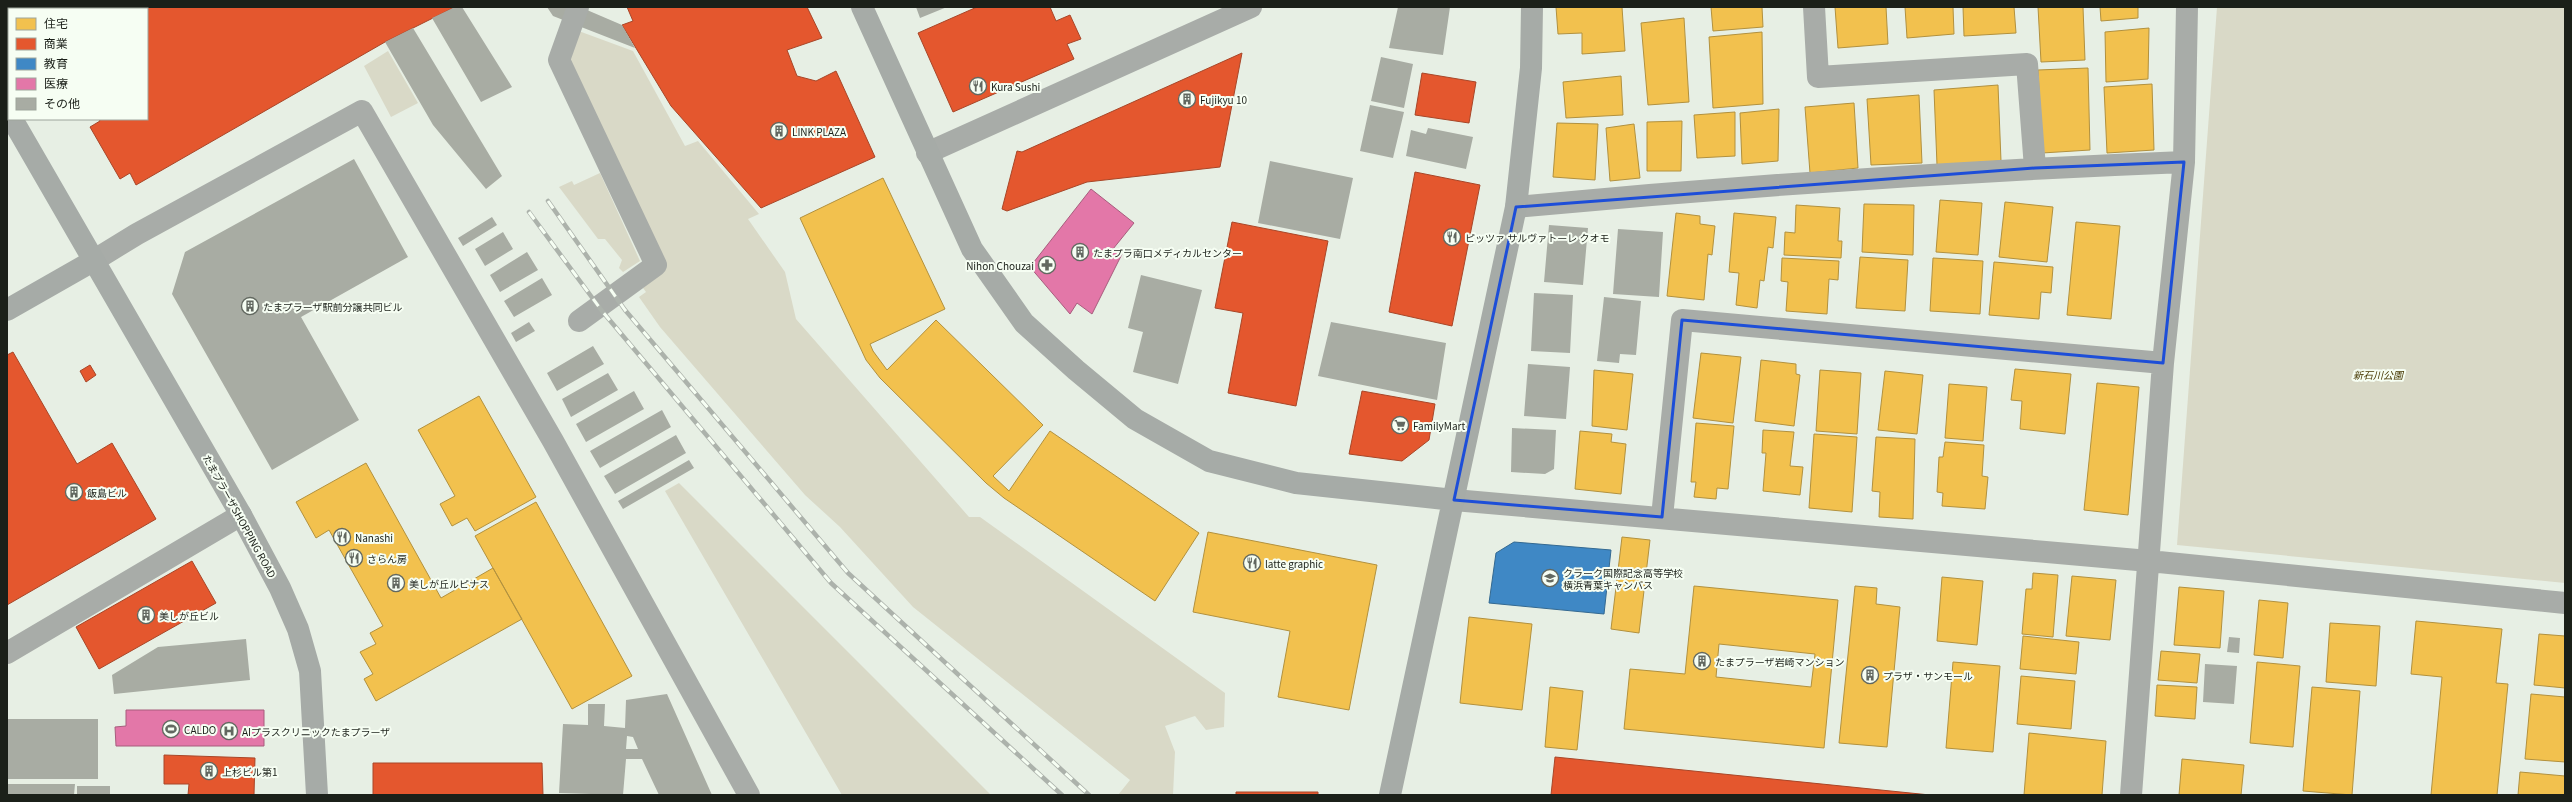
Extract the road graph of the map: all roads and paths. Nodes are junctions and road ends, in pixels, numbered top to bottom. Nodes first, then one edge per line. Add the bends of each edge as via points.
1 (578, 7) edge
2 (862, 7) edge
3 (1251, 7) edge
4 (1532, 7) edge
5 (1814, 7) edge
6 (2187, 7) edge
7 (13, 120) edge
8 (927, 153) junction
9 (2184, 162) junction
10 (2035, 168) junction
11 (1516, 208) junction
12 (93, 261) junction
13 (7, 310) edge
14 (579, 321) dead end
15 (2163, 364) junction
16 (1454, 500) junction
17 (242, 515) junction
18 (1662, 517) junction
19 (2149, 561) junction
20 (2565, 603) edge
21 (7, 653) edge
22 (317, 795) edge
23 (749, 795) edge
24 (1390, 795) edge
25 (2131, 795) edge

1 - 14 street via 559,60 656,265
2 - 8 street
3 - 8 street
4 - 11 street via 1531,68
5 - 10 street via 1818,77 2027,64
6 - 9 street
7 - 12 street, たまプラーザSHOPPING ROAD
8 - 16 street via 972,250 1024,323 1135,419 1216,462 1296,483
9 - 10 street
9 - 15 street
10 - 11 street via 1638,196
11 - 16 street
12 - 13 street
12 - 17 street, たまプラーザSHOPPING ROAD
12 - 23 street via 362,110 553,441
15 - 18 street via 1682,320
15 - 19 street
16 - 18 street
16 - 24 street
17 - 21 street
17 - 22 street, たまプラーザSHOPPING ROAD via 298,629 310,671
18 - 19 street
19 - 20 street
19 - 25 street

